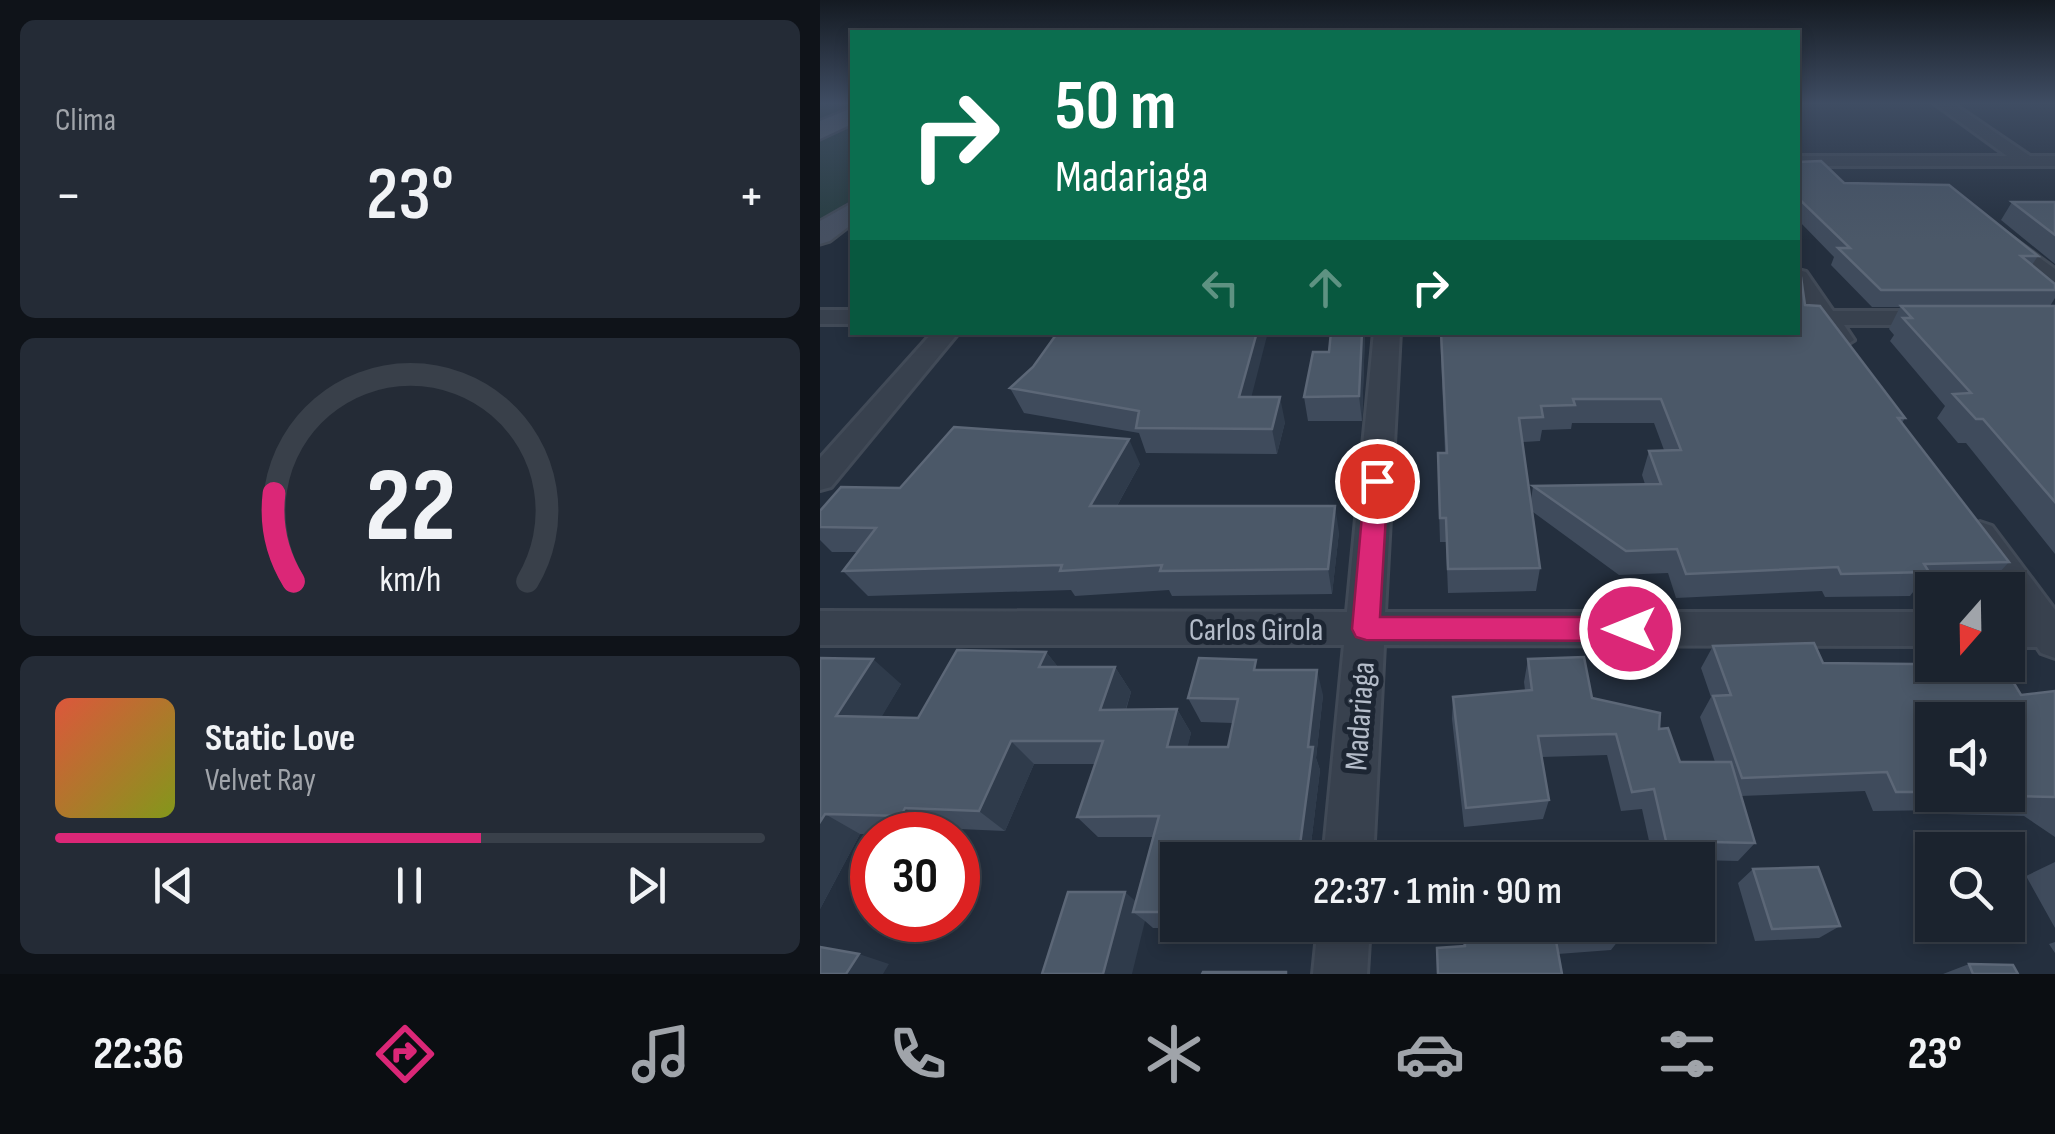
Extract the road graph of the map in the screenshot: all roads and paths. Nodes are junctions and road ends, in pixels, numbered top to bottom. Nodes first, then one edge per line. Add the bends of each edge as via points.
1 (2008, 148) edge
2 (1800, 161) edge
3 (1912, 161) junction
4 (2026, 161) junction
5 (2055, 161) edge
6 (1941, 185) edge
7 (850, 212) edge
8 (1984, 221) edge
9 (820, 235) edge
10 (2055, 281) edge
11 (1800, 284) edge
12 (820, 317) edge
13 (850, 317) edge
14 (1812, 318) edge
15 (1960, 318) edge
16 (944, 335) edge
17 (1388, 335) edge
18 (1859, 365) edge
19 (820, 479) edge
20 (1958, 505) edge
21 (820, 628) edge
22 (1366, 629) junction
23 (1915, 630) edge
24 (2025, 632) edge
25 (2052, 634) edge
26 (1349, 842) edge
27 (1343, 942) edge
28 (1340, 974) edge

1 - 4 street
2 - 3 street
3 - 4 street
3 - 6 street
4 - 5 street
7 - 9 main road
8 - 10 street
11 - 14 street
12 - 13 street
14 - 15 street
14 - 18 street
16 - 19 street
17 - 22 street, Madariaga
20 - 25 street
21 - 22 street, Carlos Girola
22 - 23 street, Carlos Girola
22 - 26 street, Madariaga
24 - 25 street
27 - 28 street

